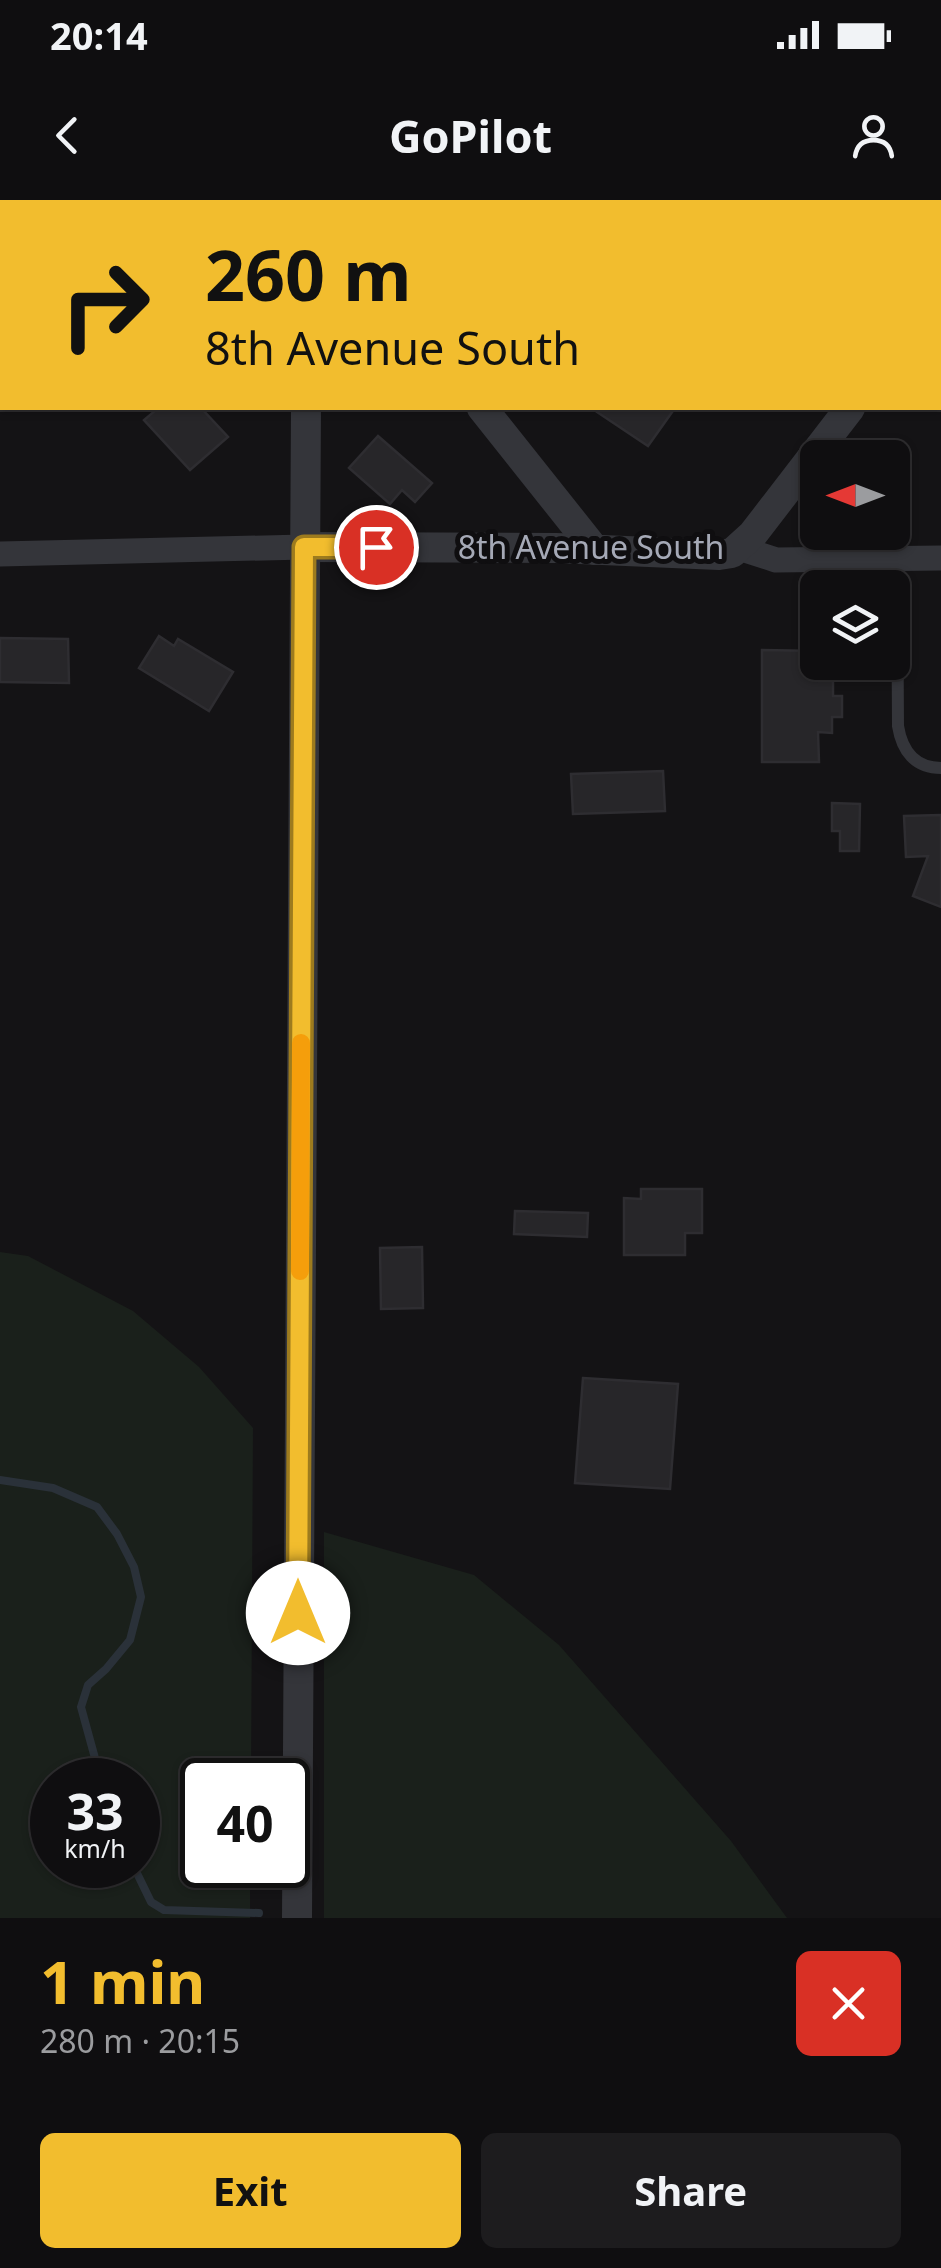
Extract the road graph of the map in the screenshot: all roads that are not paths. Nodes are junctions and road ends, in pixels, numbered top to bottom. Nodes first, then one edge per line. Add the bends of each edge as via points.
1 (306, 410) edge
2 (484, 410) edge
3 (848, 410) edge
4 (304, 547) junction
5 (739, 548) junction
6 (595, 550) junction
7 (0, 554) edge
8 (896, 558) junction
9 (941, 558) edge
10 (941, 768) edge
11 (297, 1918) edge

1 - 4 street
2 - 6 street
3 - 5 street
4 - 6 street, 8th Avenue South
4 - 7 street, 8th Avenue South
4 - 11 street
5 - 6 street, 8th Avenue South via 720,555
5 - 8 street, 8th Avenue South via 776,560
8 - 9 street, 8th Avenue South
8 - 10 lane via 900,741 918,763

